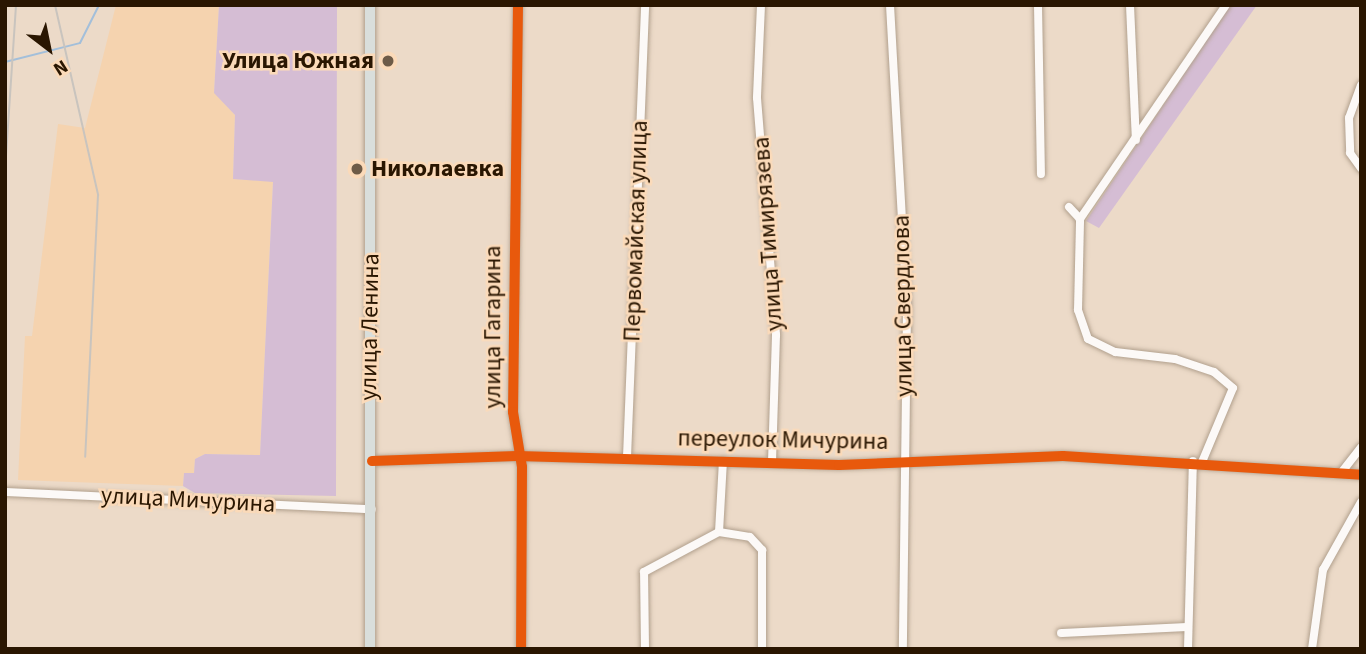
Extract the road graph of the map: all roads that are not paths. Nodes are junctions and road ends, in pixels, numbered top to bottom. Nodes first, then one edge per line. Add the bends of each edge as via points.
1 (370, 5) edge
2 (518, 5) edge
3 (645, 5) edge
4 (761, 5) edge
5 (890, 5) edge
6 (1038, 5) edge
7 (1130, 5) edge
8 (1226, 5) edge
9 (1361, 85) edge
10 (1136, 140) junction
11 (1361, 168) edge
12 (1041, 174) dead end
13 (1069, 207) dead end
14 (1080, 219) junction
15 (1361, 447) edge
16 (517, 456) junction
17 (627, 457) junction
18 (372, 461) junction
19 (723, 461) junction
20 (1197, 462) junction
21 (772, 463) junction
22 (904, 463) junction
23 (1341, 473) junction
24 (1361, 475) edge
25 (5, 492) edge
26 (1361, 502) edge
27 (372, 509) junction
28 (719, 532) junction
29 (1188, 627) junction
30 (1060, 633) dead end
31 (370, 649) edge
32 (521, 649) edge
33 (645, 649) edge
34 (762, 649) edge
35 (903, 649) edge
36 (1188, 649) edge
37 (1312, 649) edge

1 - 18 main road, улица Ленина
2 - 16 street, улица Гагарина
3 - 17 street, Первомайская улица
4 - 21 street, улица Тимирязева via 757,98 776,335
5 - 22 street, улица Свердлова via 906,309
6 - 12 street
7 - 10 street
8 - 10 street
9 - 11 street via 1349,118 1350,153
10 - 14 street
13 - 14 street
14 - 20 street via 1078,310 1088,339 1115,352 1175,359 1213,372 1233,388
15 - 23 street
16 - 17 street, переулок Мичурина
16 - 18 street, переулок Мичурина
16 - 32 street, улица Гагарина
17 - 19 street, переулок Мичурина
18 - 27 main road, улица Ленина
19 - 21 street, переулок Мичурина
19 - 28 street
20 - 22 street, переулок Мичурина via 1063,456
20 - 23 street
20 - 29 street
21 - 22 street, переулок Мичурина
22 - 35 street, улица Свердлова
23 - 24 street
25 - 27 street, улица Мичурина
26 - 37 street via 1323,570
27 - 31 main road, улица Ленина
28 - 33 street via 645,572
28 - 34 street via 750,537 762,550
29 - 30 street
29 - 36 street

